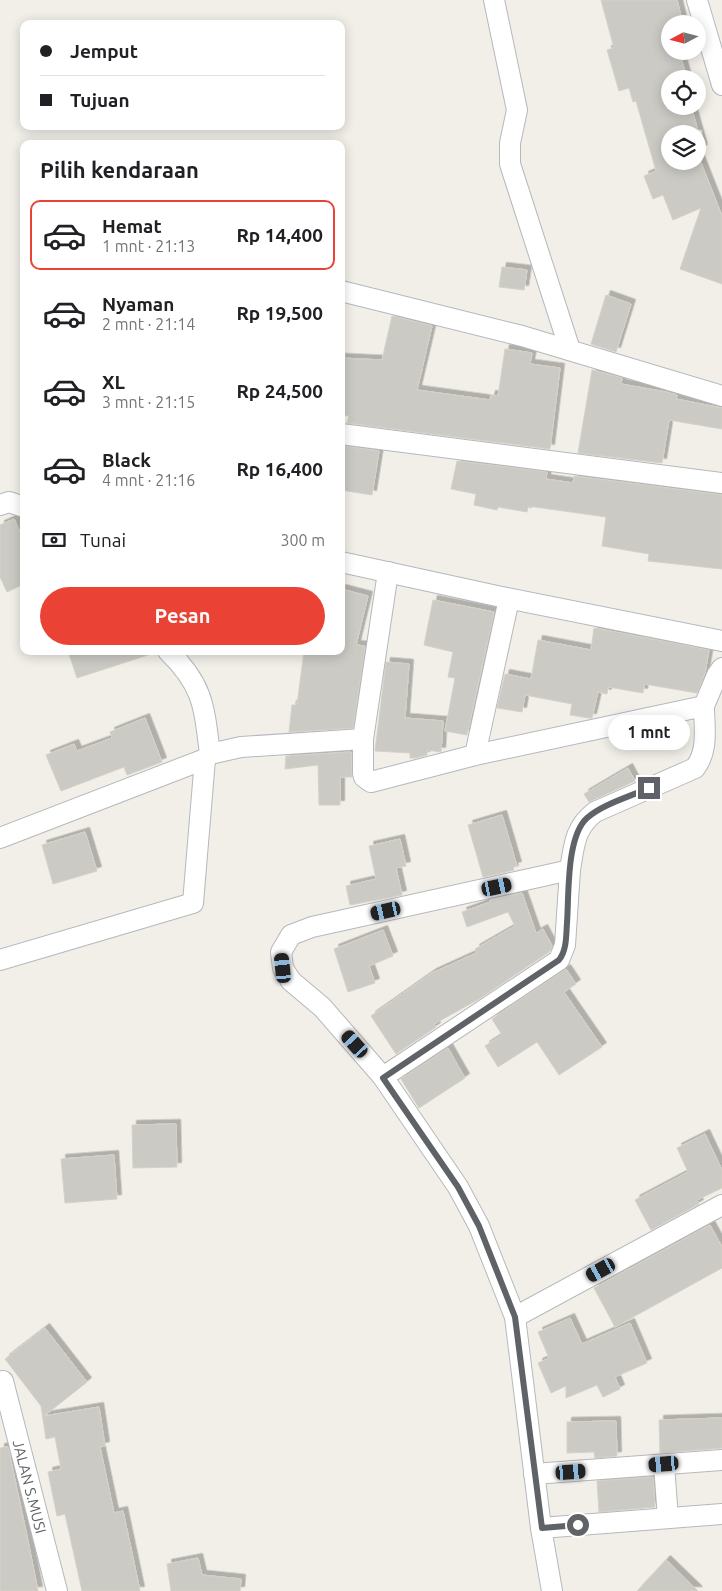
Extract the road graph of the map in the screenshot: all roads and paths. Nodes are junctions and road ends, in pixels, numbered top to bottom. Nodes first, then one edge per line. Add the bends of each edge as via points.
1 (494, 0) edge
2 (697, 0) edge
3 (722, 85) edge
4 (345, 292) edge
5 (570, 350) junction
6 (722, 396) edge
7 (345, 435) edge
8 (722, 483) edge
9 (0, 505) edge
10 (20, 506) edge
11 (345, 563) edge
12 (388, 572) junction
13 (509, 599) junction
14 (722, 641) edge
15 (172, 655) edge
16 (722, 668) edge
17 (704, 706) junction
18 (363, 739) junction
19 (475, 755) junction
20 (208, 757) junction
21 (0, 838) edge
22 (570, 870) junction
23 (0, 960) edge
24 (383, 1078) junction
25 (722, 1205) edge
26 (515, 1317) junction
27 (3, 1382) dead end
28 (722, 1460) edge
29 (664, 1464) junction
30 (534, 1474) junction
31 (722, 1514) edge
32 (668, 1518) junction
33 (542, 1528) junction
34 (58, 1591) edge
35 (552, 1591) edge

1 - 5 street via 517,110 510,143 510,164
2 - 3 street
4 - 5 street
5 - 6 street
7 - 8 street
9 - 10 street via 9,502
11 - 12 street
12 - 13 street
12 - 18 street
13 - 14 street
13 - 19 street
15 - 20 street via 185,668 203,702
16 - 17 street
17 - 19 street
17 - 22 street via 705,751 695,768 594,812 579,828
18 - 19 street via 363,773 371,782
18 - 20 street via 241,747
20 - 21 street
20 - 23 street via 193,903
22 - 24 street via 565,945 559,960
22 - 24 street via 312,927 291,935 282,952 283,968 291,980 322,1007
24 - 26 street via 458,1187 479,1226
25 - 26 street
26 - 30 street
27 - 34 street, JALAN S.MUSI
28 - 29 street
29 - 30 street
29 - 32 street
30 - 33 street
31 - 32 street
32 - 33 street
33 - 35 street

